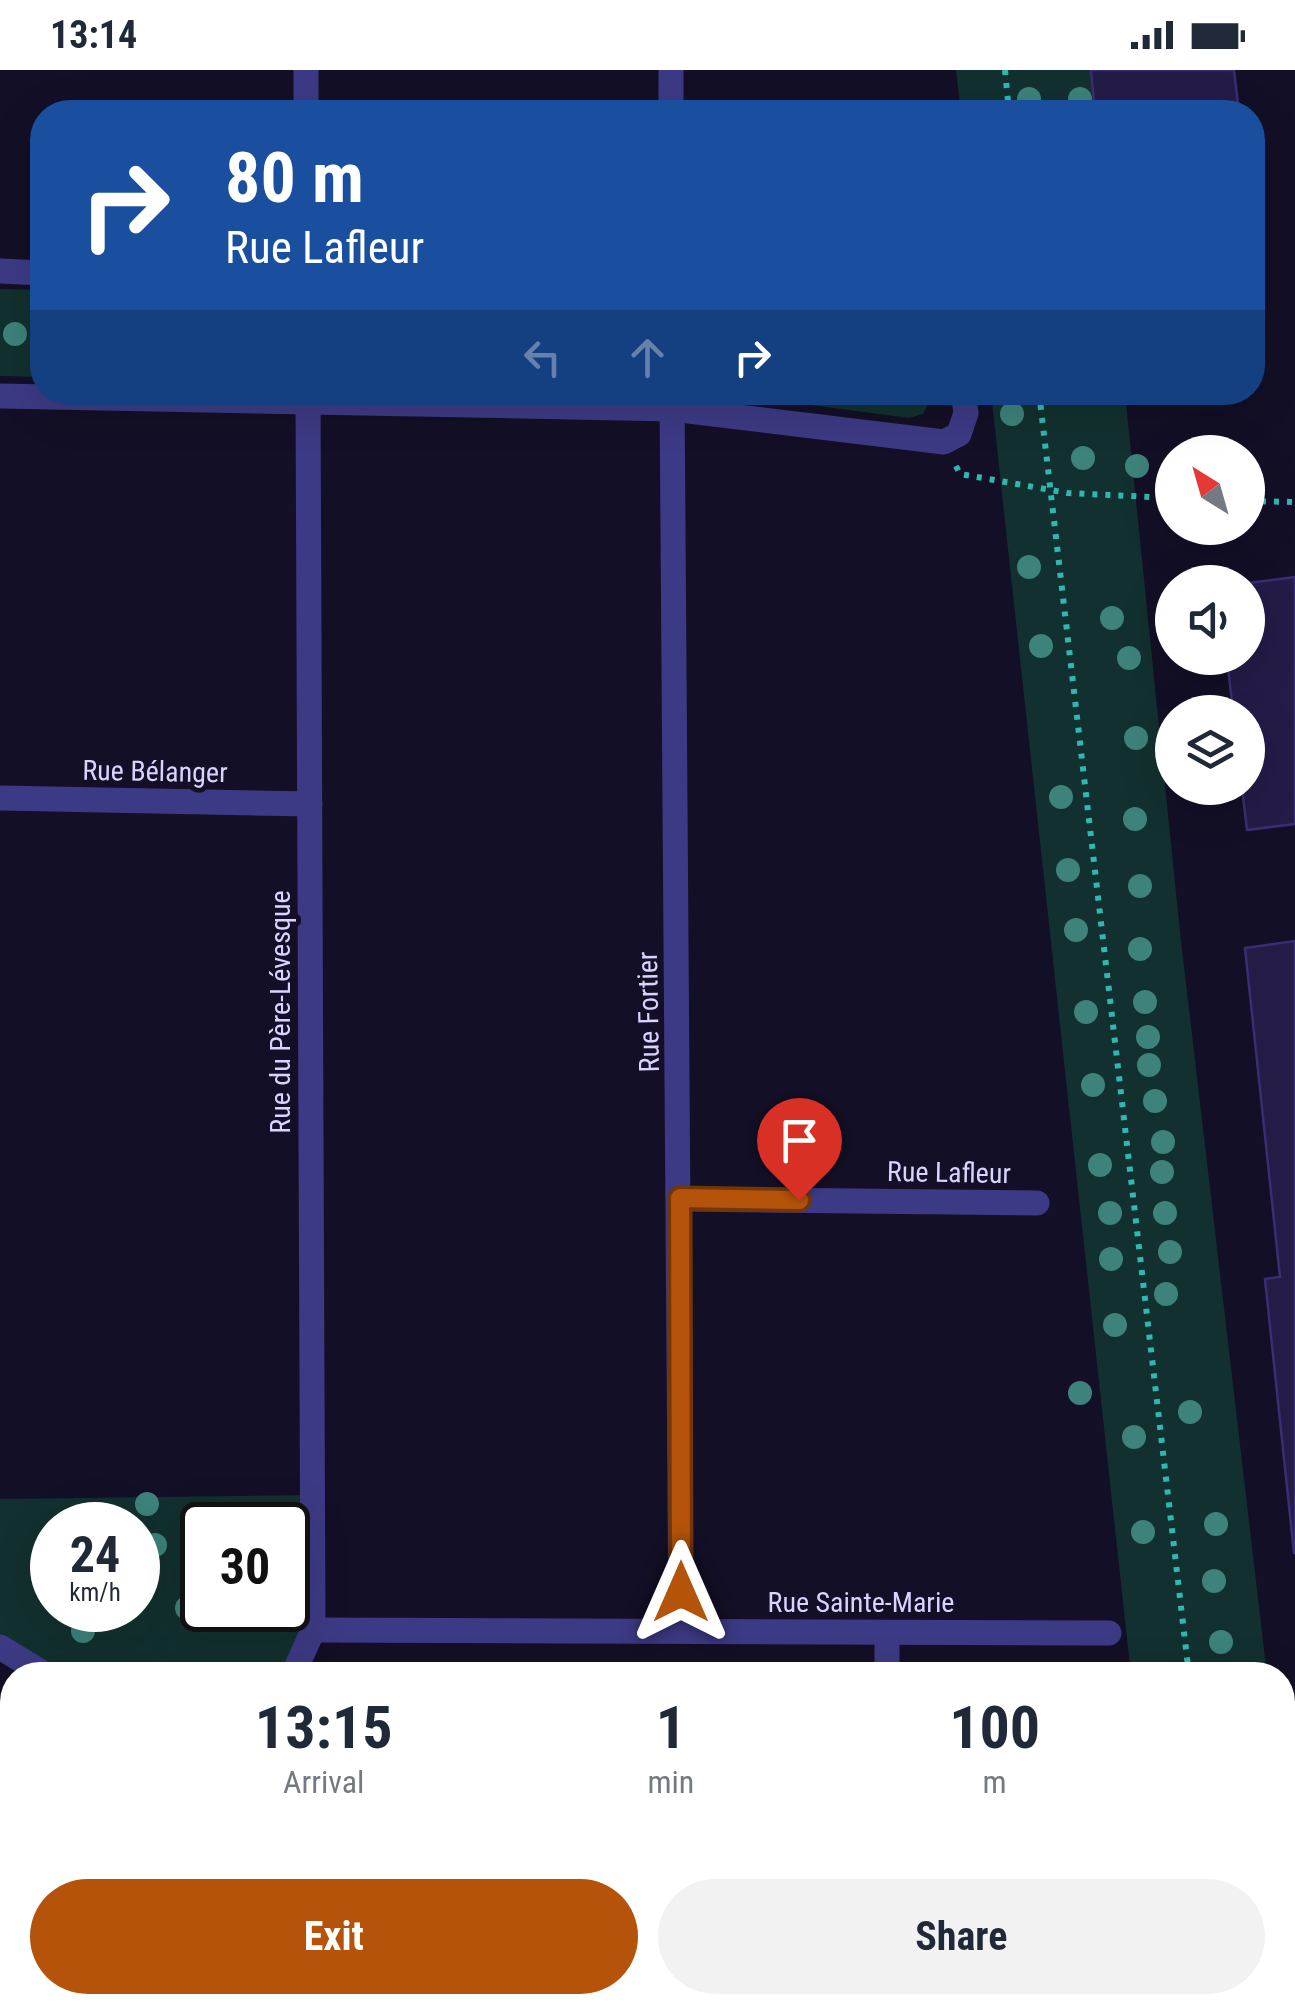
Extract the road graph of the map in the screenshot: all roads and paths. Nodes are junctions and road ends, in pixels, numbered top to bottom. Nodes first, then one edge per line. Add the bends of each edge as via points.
1 (306, 70) edge
2 (670, 70) edge
3 (1005, 70) edge
4 (306, 100) edge
5 (671, 100) edge
6 (1009, 100) edge
7 (0, 270) edge
8 (30, 271) edge
9 (0, 396) edge
10 (30, 396) edge
11 (308, 405) edge
12 (672, 405) edge
13 (699, 405) edge
14 (965, 405) edge
15 (1040, 405) edge
16 (944, 442) junction
17 (1050, 491) junction
18 (1155, 497) edge
19 (1265, 502) edge
20 (1295, 502) edge
21 (0, 798) edge
22 (310, 804) junction
23 (680, 1198) junction
24 (1037, 1203) dead end
25 (313, 1630) junction
26 (681, 1632) junction
27 (1109, 1632) dead end
28 (887, 1633) junction
29 (0, 1647) edge
30 (25, 1662) edge
31 (298, 1662) edge
32 (887, 1662) edge
33 (1186, 1662) edge

1 - 4 street
2 - 5 street
3 - 6 path
7 - 8 street
9 - 10 street
11 - 22 street, Rue du Père-Lévesque
12 - 23 street, Rue Fortier
13 - 16 street
14 - 16 street via 959,434
15 - 17 path
16 - 17 path via 960,474
17 - 18 path
17 - 33 path
19 - 20 path
21 - 22 street, Rue Bélanger
22 - 25 street, Rue du Père-Lévesque
23 - 24 street, Rue Lafleur
23 - 26 street, Rue Fortier
25 - 26 street, Rue Sainte-Marie
25 - 31 street
26 - 28 street, Rue Sainte-Marie
27 - 28 street, Rue Sainte-Marie
28 - 32 street
29 - 30 street

